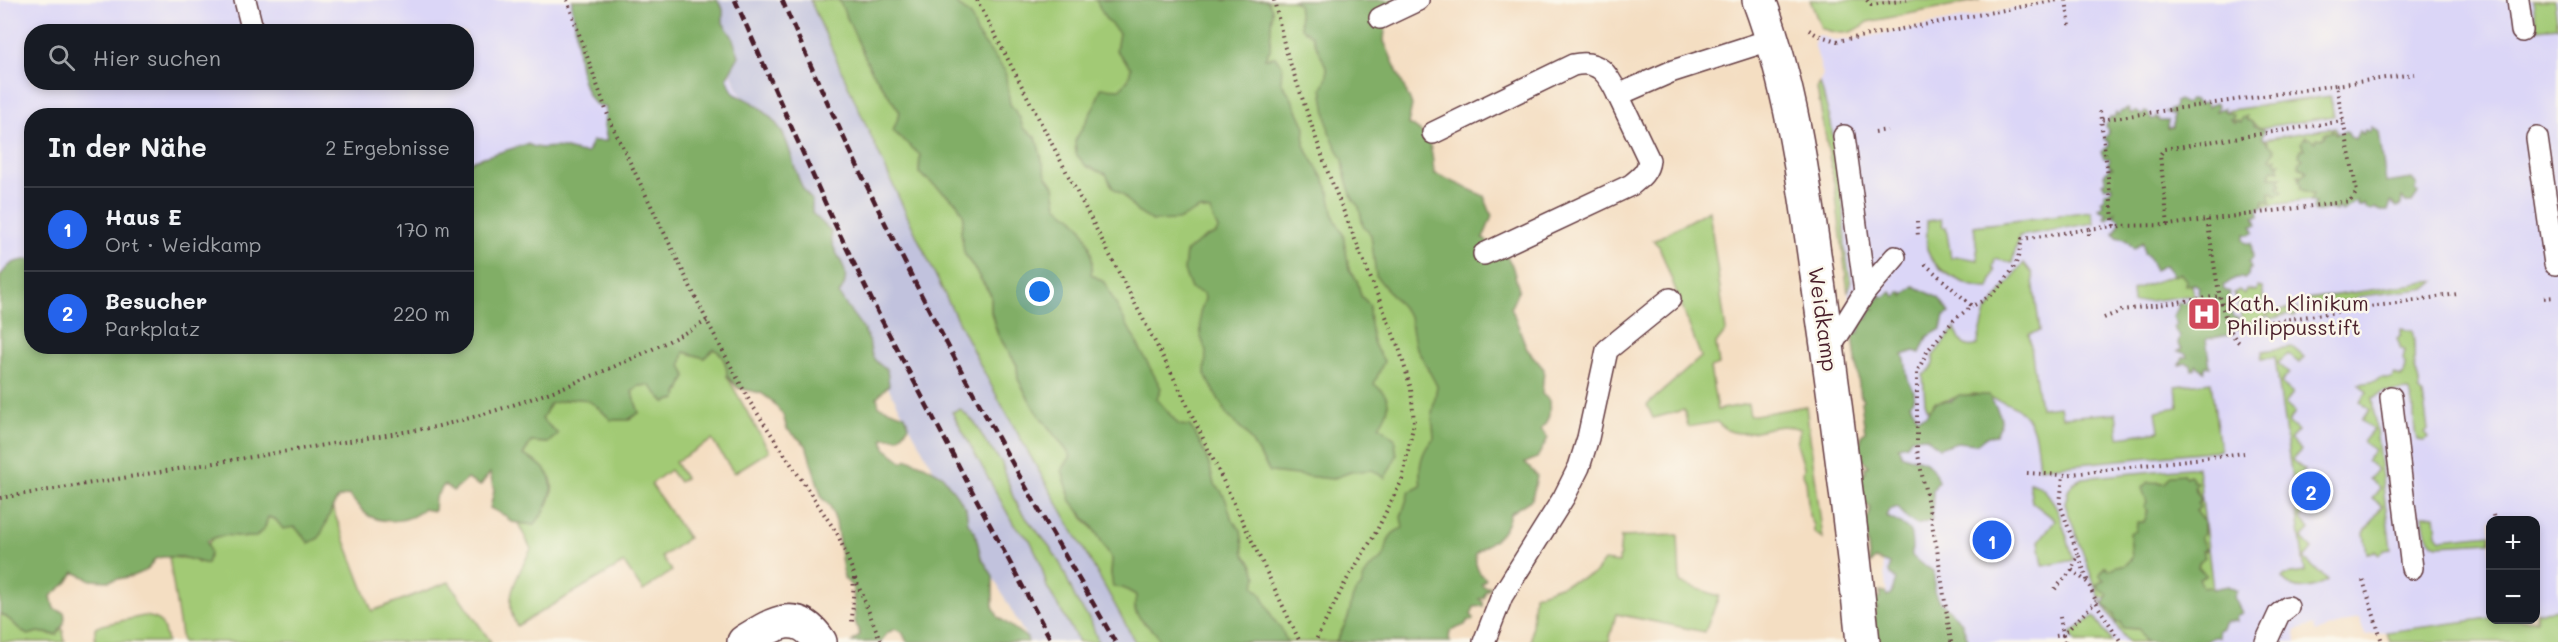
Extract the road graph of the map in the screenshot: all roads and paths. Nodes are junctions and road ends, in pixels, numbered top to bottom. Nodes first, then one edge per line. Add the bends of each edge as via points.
1 (245, 0) edge
2 (567, 0) edge
3 (977, 0) edge
4 (1274, 0) edge
5 (1418, 0) edge
6 (1759, 0) edge
7 (1867, 0) edge
8 (1907, 0) edge
9 (2058, 0) edge
10 (2066, 0) edge
11 (2518, 0) edge
12 (1380, 18) dead end
13 (251, 24) edge
14 (2070, 27) dead end
15 (1809, 30) dead end
16 (2522, 31) dead end
17 (1773, 39) junction
18 (2414, 74) dead end
19 (2336, 85) junction
20 (1618, 94) junction
21 (2100, 111) dead end
22 (2101, 120) junction
23 (2343, 121) junction
24 (1433, 133) dead end
25 (1844, 136) dead end
26 (2537, 138) dead end
27 (2207, 220) junction
28 (1917, 221) dead end
29 (2168, 225) junction
30 (2114, 226) junction
31 (2089, 229) junction
32 (2089, 235) dead end
33 (1918, 241) dead end
34 (1484, 254) dead end
35 (1894, 257) dead end
36 (1920, 260) dead end
37 (2554, 264) dead end
38 (1865, 292) junction
39 (2457, 294) dead end
40 (2220, 296) junction
41 (2558, 296) edge
42 (2544, 298) dead end
43 (1670, 299) dead end
44 (2411, 301) junction
45 (1972, 306) junction
46 (2410, 310) dead end
47 (2104, 318) dead end
48 (707, 321) junction
49 (2229, 328) junction
50 (2241, 344) dead end
51 (1828, 351) junction
52 (2391, 397) dead end
53 (2244, 453) dead end
54 (2027, 473) dead end
55 (2063, 475) junction
56 (0, 498) edge
57 (2078, 555) junction
58 (2412, 568) dead end
59 (2072, 570) junction
60 (854, 574) junction
61 (2363, 580) dead end
62 (2088, 583) junction
63 (2055, 589) dead end
64 (2096, 601) junction
65 (2288, 607) dead end
66 (2060, 617) dead end
67 (852, 631) dead end
68 (2063, 635) junction
69 (2056, 636) dead end
70 (744, 642) edge
71 (820, 642) edge
72 (881, 642) edge
73 (1300, 642) edge
74 (1315, 642) edge
75 (1484, 642) edge
76 (1863, 642) edge
77 (1951, 642) edge
78 (2065, 642) edge
79 (2121, 642) edge
80 (2266, 642) edge
81 (2382, 642) edge

1 - 13 lane
2 - 48 path via 610,121
3 - 73 path via 1179,388
4 - 74 path via 1285,48 1327,170 1400,351 1411,389 1414,422 1402,480
5 - 12 lane
6 - 17 street, Weidkamp
7 - 8 path via 1878,6
9 - 15 path via 1837,41
10 - 14 path
11 - 16 lane
17 - 20 lane via 1673,71
17 - 51 street, Weidkamp via 1797,137
18 - 19 path
19 - 22 path
19 - 23 path
20 - 24 lane via 1604,69 1581,63
20 - 34 lane via 1649,160 1647,171 1631,185
21 - 22 path
22 - 30 path
23 - 27 path via 2357,192 2350,201
23 - 29 path via 2164,149 2160,155
25 - 38 lane
26 - 37 lane
27 - 29 path
27 - 40 path
28 - 33 path
29 - 30 path
30 - 31 path
31 - 32 path
31 - 45 path via 2022,239 2016,263 2002,282 1990,297
35 - 38 lane
36 - 45 path
38 - 51 lane
39 - 44 path
40 - 47 path via 2123,310
40 - 49 path
41 - 42 path
43 - 75 lane via 1607,350 1579,467 1502,596
44 - 46 path
44 - 49 path
45 - 77 path via 1928,350 1917,372 1917,450
48 - 56 path via 608,370 486,415 435,427
48 - 60 path via 750,402 837,535
49 - 50 path
51 - 76 street, Weidkamp
52 - 58 lane
53 - 55 path
54 - 55 path
55 - 57 path via 2060,504
57 - 59 path
57 - 62 path
59 - 62 path
59 - 63 path
60 - 67 path
60 - 72 path
61 - 81 path
62 - 64 path
64 - 68 path
64 - 79 path
65 - 80 lane via 2279,614
66 - 68 path
68 - 69 path
68 - 78 path
70 - 71 street via 768,627 789,621 805,625

